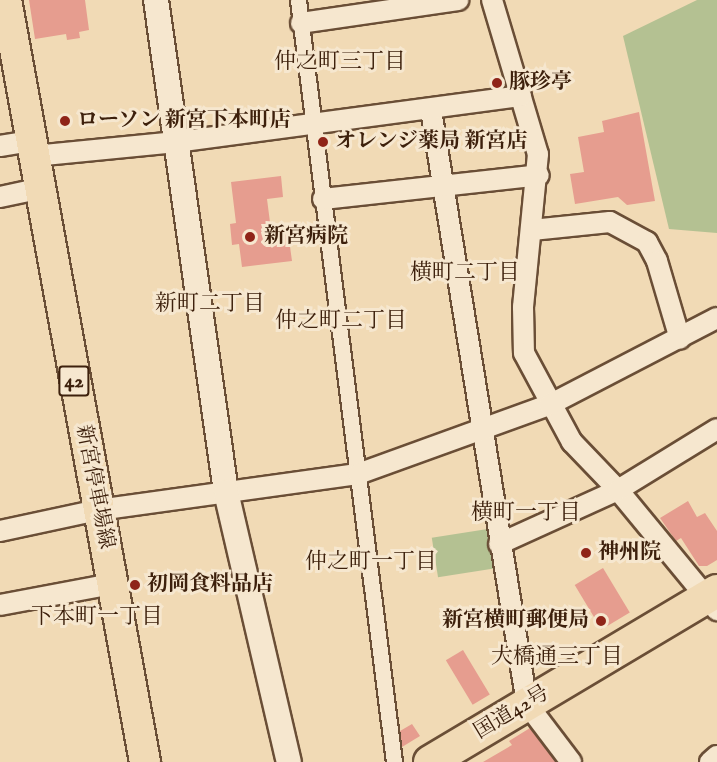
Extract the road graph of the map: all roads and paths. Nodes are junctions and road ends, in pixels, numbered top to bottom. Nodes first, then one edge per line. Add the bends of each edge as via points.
1 (6, 0) edge
2 (156, 0) edge
3 (298, 0) edge
4 (458, 0) edge
5 (492, 0) edge
6 (301, 23) junction
7 (521, 96) junction
8 (431, 110) junction
9 (314, 124) junction
10 (176, 142) junction
11 (0, 146) edge
12 (33, 148) junction
13 (538, 175) junction
14 (443, 186) junction
15 (38, 189) junction
16 (0, 196) edge
17 (323, 200) junction
18 (532, 230) junction
19 (717, 318) edge
20 (680, 339) junction
21 (549, 405) junction
22 (717, 429) edge
23 (481, 430) junction
24 (358, 474) junction
25 (618, 490) junction
26 (226, 492) junction
27 (98, 510) junction
28 (0, 531) edge
29 (499, 544) junction
30 (112, 584) junction
31 (714, 600) edge
32 (0, 605) edge
33 (527, 704) junction
34 (717, 756) edge
35 (146, 762) edge
36 (289, 762) edge
37 (394, 762) edge
38 (430, 762) edge
39 (571, 762) edge
40 (710, 762) edge

1 - 12 main road, 新宮停車場線 / 42
2 - 10 street
3 - 6 street
4 - 6 street
5 - 7 street
6 - 9 street
7 - 8 street
7 - 13 street via 538,154
8 - 9 street
8 - 14 street
9 - 10 street
9 - 17 street
10 - 12 street
10 - 26 street
11 - 12 street
12 - 15 main road, 新宮停車場線 / 42
13 - 14 street
13 - 18 street
14 - 17 street
14 - 23 street
15 - 16 street
15 - 27 main road, 新宮停車場線 / 42
17 - 24 street
18 - 20 street via 610,222 647,242 657,261
18 - 21 street via 523,307 524,353
19 - 20 street
20 - 21 street
21 - 23 street
21 - 25 street via 572,442
22 - 25 street
23 - 24 street
23 - 29 street
24 - 26 street
24 - 37 street
25 - 29 street
25 - 31 street
26 - 27 street
26 - 36 street
27 - 28 street
27 - 30 main road, 新宮停車場線 / 42
29 - 33 street
30 - 32 street
30 - 35 main road, 新宮停車場線 / 42
31 - 33 highway, 国道42号
33 - 38 highway, 国道42号
33 - 39 street
34 - 40 street

